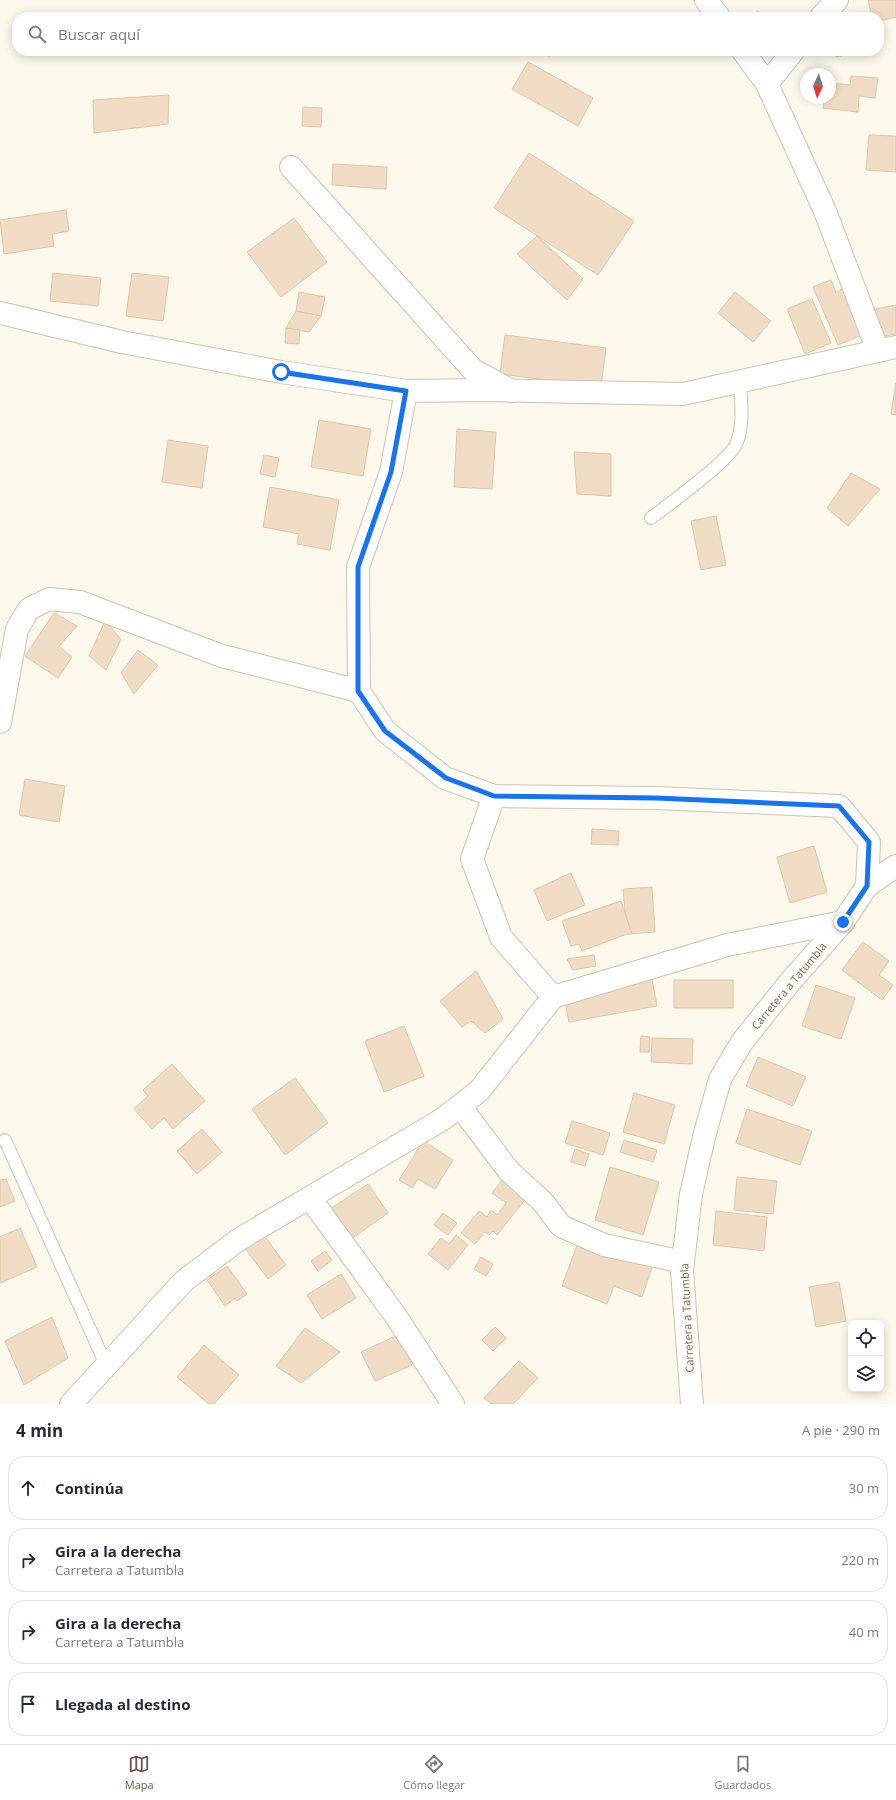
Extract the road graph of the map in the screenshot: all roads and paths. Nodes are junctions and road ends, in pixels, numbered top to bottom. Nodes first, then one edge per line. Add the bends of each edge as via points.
1 (706, 0) edge
2 (837, 0) edge
3 (715, 12) edge
4 (826, 12) edge
5 (747, 56) edge
6 (789, 56) edge
7 (767, 84) junction
8 (291, 167) dead end
9 (0, 313) edge
10 (887, 349) edge
11 (740, 382) junction
12 (406, 391) junction
13 (512, 391) junction
14 (651, 518) dead end
15 (358, 691) junction
16 (0, 722) edge
17 (494, 796) junction
18 (896, 866) edge
19 (867, 886) junction
20 (843, 922) junction
21 (553, 997) junction
22 (460, 1106) junction
23 (5, 1140) dead end
24 (310, 1198) junction
25 (683, 1262) junction
26 (106, 1365) junction
27 (71, 1404) edge
28 (453, 1404) edge
29 (692, 1404) edge

1 - 3 street
2 - 4 street
5 - 7 street
6 - 7 street
7 - 10 street
8 - 13 street via 473,370
9 - 12 street via 122,342
10 - 11 street
11 - 13 street via 683,394
11 - 14 lane via 741,422 737,443 725,459
12 - 13 street
12 - 15 street via 391,472 358,567
15 - 16 street via 222,656 80,602 49,599 29,609 17,629
15 - 17 street via 385,731 439,774
17 - 19 street via 656,798 839,806 869,842
17 - 21 street via 472,859 501,938
18 - 19 street
19 - 20 street, Carretera a Tatumbla
20 - 21 street via 728,945
20 - 25 street, Carretera a Tatumbla via 742,1042 720,1079 691,1194
21 - 22 street via 479,1091
22 - 24 street
22 - 25 street via 508,1170 543,1202 561,1226 604,1245
23 - 26 lane
24 - 26 street via 238,1240 184,1281
24 - 28 street via 395,1315
25 - 29 street, Carretera a Tatumbla
26 - 27 street

